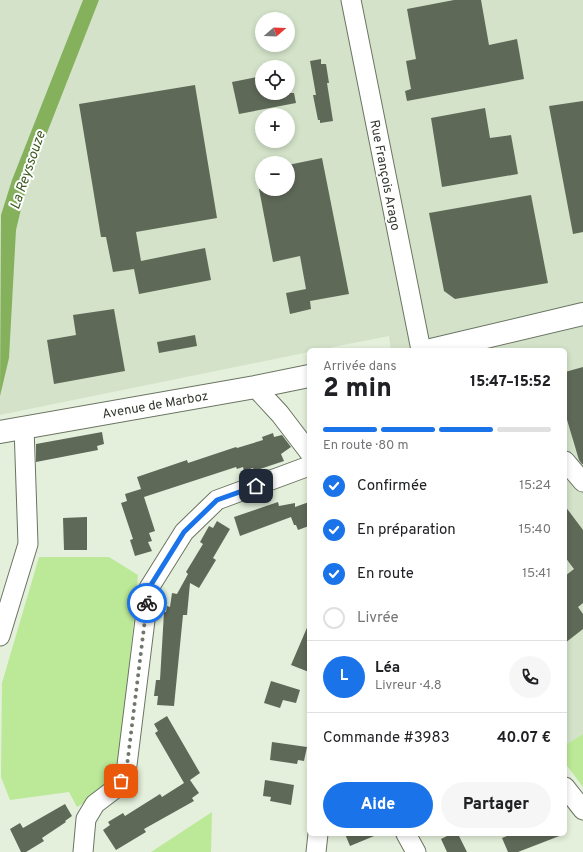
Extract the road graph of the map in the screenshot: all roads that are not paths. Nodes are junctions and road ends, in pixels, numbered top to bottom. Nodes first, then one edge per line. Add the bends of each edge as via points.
1 (351, 0) edge
2 (583, 314) edge
3 (481, 345) edge
4 (421, 348) edge
5 (451, 348) edge
6 (307, 376) edge
7 (255, 388) junction
8 (24, 427) junction
9 (0, 432) edge
10 (307, 449) edge
11 (567, 462) edge
12 (307, 467) edge
13 (583, 482) edge
14 (0, 636) edge
15 (567, 790) edge
16 (583, 810) edge
17 (318, 836) edge
18 (407, 836) edge
19 (83, 852) edge
20 (316, 852) edge
21 (416, 852) edge

1 - 4 street, Rue François Arago
2 - 3 main road
3 - 5 main road
6 - 7 main road, Avenue de Marboz
7 - 8 main road, Avenue de Marboz
7 - 10 street via 280,414
8 - 9 main road, Avenue de Marboz
8 - 14 street via 28,544
11 - 13 street
12 - 19 street via 217,500 184,532 149,588 126,774 116,788 95,804 86,819
15 - 16 street
17 - 20 street
18 - 21 street

